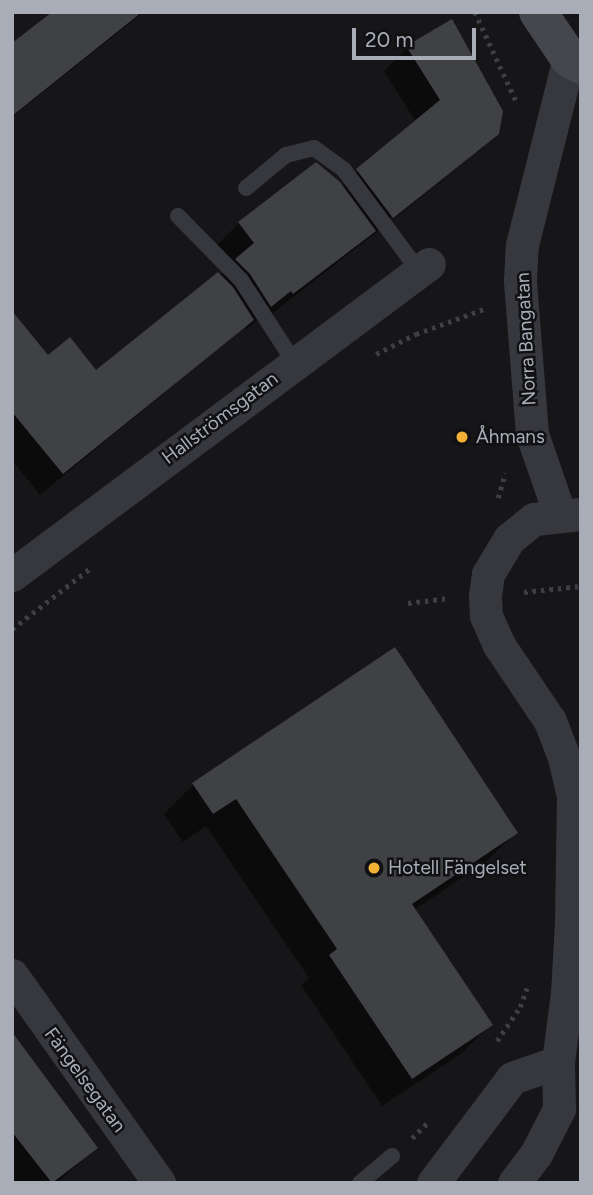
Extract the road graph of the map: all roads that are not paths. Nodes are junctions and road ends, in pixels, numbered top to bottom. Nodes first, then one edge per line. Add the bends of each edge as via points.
1 (538, 12) edge
2 (575, 62) edge
3 (246, 188) dead end
4 (178, 216) dead end
5 (424, 268) joint
6 (294, 362) junction
7 (570, 514) edge
8 (12, 575) edge
9 (12, 975) edge
10 (558, 1062) junction
11 (392, 1156) dead end
12 (159, 1183) edge
13 (360, 1183) edge
14 (433, 1183) edge
15 (514, 1183) edge

1 - 2 street
2 - 7 street, Norra Bangatan via 551,125 522,245 521,300 532,434
3 - 5 lane via 286,155 314,148 344,170
4 - 6 lane via 240,280
5 - 6 street, Hallströmsgatan
6 - 8 street, Hallströmsgatan
7 - 10 street, Norra Bangatan via 534,519 509,540 488,574 485,595 486,616 499,645 550,721 573,796 571,934
9 - 12 street, Fängelsegatan
10 - 14 street via 512,1078
10 - 15 street, Norra Bangatan via 559,1109 536,1154
11 - 13 lane

